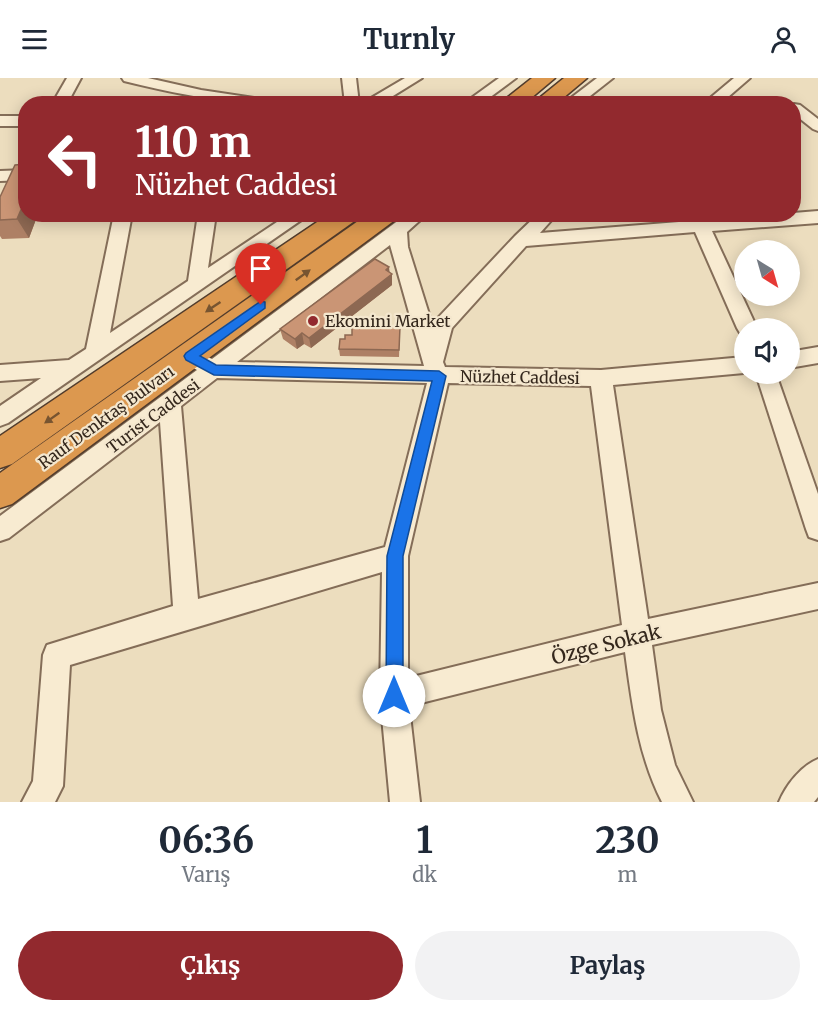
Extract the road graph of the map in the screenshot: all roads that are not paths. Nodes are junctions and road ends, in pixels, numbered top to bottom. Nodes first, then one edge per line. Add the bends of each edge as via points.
1 (74, 78) edge
2 (129, 78) edge
3 (207, 78) edge
4 (349, 78) edge
5 (415, 78) edge
6 (545, 78) edge
7 (577, 78) edge
8 (606, 78) edge
9 (743, 78) edge
10 (500, 79) edge
11 (201, 94) junction
12 (64, 96) edge
13 (209, 96) edge
14 (351, 96) edge
15 (382, 96) edge
16 (480, 96) edge
17 (520, 96) edge
18 (553, 96) edge
19 (581, 96) edge
20 (720, 96) edge
21 (818, 106) edge
22 (801, 107) edge
23 (801, 113) edge
24 (0, 121) edge
25 (18, 121) edge
26 (818, 126) edge
27 (18, 172) edge
28 (0, 176) edge
29 (18, 180) edge
30 (11, 193) edge
31 (818, 218) edge
32 (801, 219) edge
33 (121, 222) edge
34 (206, 222) edge
35 (290, 222) edge
36 (335, 222) edge
37 (392, 222) edge
38 (540, 222) edge
39 (760, 222) edge
40 (701, 226) junction
41 (521, 240) junction
42 (197, 283) junction
43 (742, 318) edge
44 (96, 351) junction
45 (818, 355) edge
46 (800, 358) edge
47 (202, 363) junction
48 (734, 366) edge
49 (72, 368) junction
50 (436, 369) junction
51 (118, 372) junction
52 (0, 373) edge
53 (601, 378) junction
54 (769, 384) edge
55 (170, 404) junction
56 (0, 417) edge
57 (0, 454) edge
58 (0, 493) edge
59 (818, 529) edge
60 (0, 530) edge
61 (395, 556) junction
62 (818, 596) edge
63 (187, 615) junction
64 (637, 635) junction
65 (394, 696) junction
66 (818, 774) edge
67 (37, 802) edge
68 (405, 802) edge
69 (678, 802) edge
70 (794, 802) edge

1 - 12 street
2 - 11 street
3 - 11 street
4 - 14 street
5 - 15 street
6 - 17 highway
7 - 18 highway
8 - 19 street
9 - 20 street
10 - 16 street
11 - 13 street
21 - 22 street
23 - 26 street
24 - 25 street
27 - 28 street
29 - 30 street
31 - 32 street
33 - 44 street
34 - 42 street
35 - 42 street
36 -> 51 highway, Rauf Denktaş Bulvarı
37 - 47 highway, Rauf Denktaş Bulvarı
37 - 50 street
38 - 41 street
39 - 40 street
40 - 41 street
40 - 43 street
41 - 50 street via 443,325
42 - 44 street
44 - 49 street
45 - 46 street
47 - 50 street, Nüzhet Caddesi
47 - 55 street, Turist Caddesi
47 - 58 highway, Rauf Denktaş Bulvarı
48 - 53 street, Nüzhet Caddesi
49 - 51 street
49 - 52 street
49 - 56 street
50 - 53 street, Nüzhet Caddesi
50 - 61 street
51 -> 57 highway, Rauf Denktaş Bulvarı
53 - 64 street
54 - 59 street
55 - 60 street, Turist Caddesi
55 - 63 street
61 - 63 street
61 - 65 street
62 - 64 street, Özge Sokak
63 - 67 street via 57,655 48,786
64 - 65 street, Özge Sokak
64 - 69 street via 647,710 659,759
65 - 68 street
66 - 70 street

